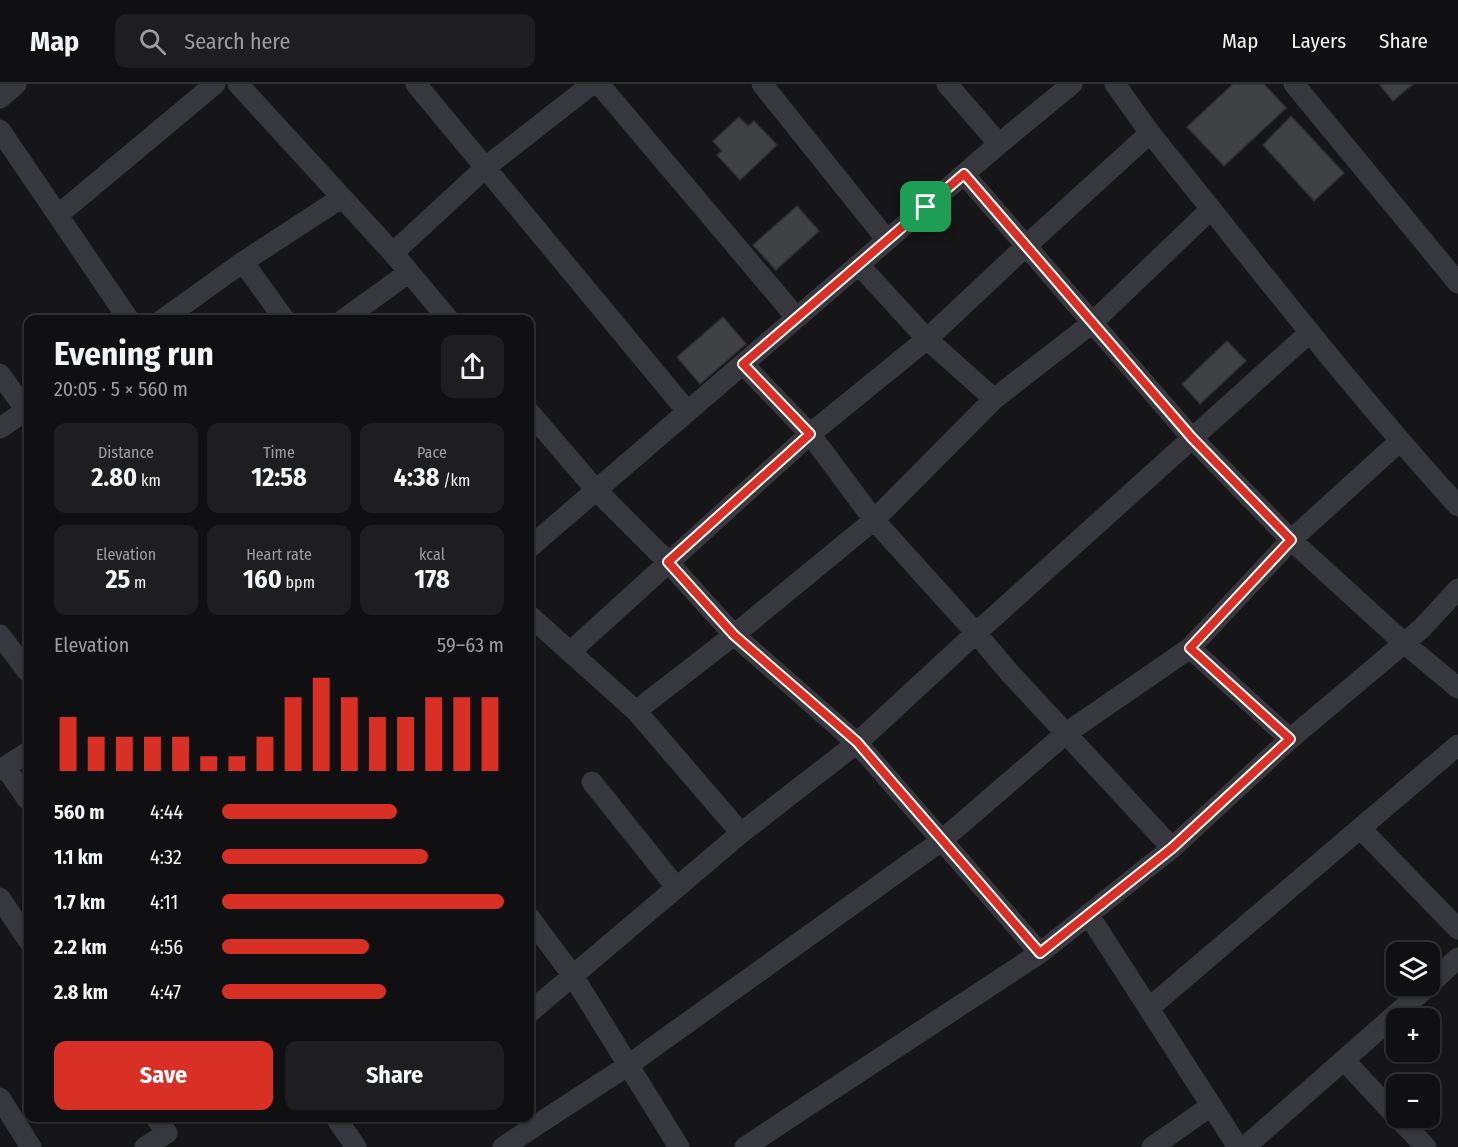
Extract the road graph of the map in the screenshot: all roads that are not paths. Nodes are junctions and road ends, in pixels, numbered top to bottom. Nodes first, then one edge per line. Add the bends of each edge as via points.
1 (16, 84) edge
2 (215, 84) edge
3 (238, 84) edge
4 (416, 84) edge
5 (592, 84) edge
6 (599, 84) edge
7 (762, 84) edge
8 (947, 84) edge
9 (1072, 84) edge
10 (1115, 84) edge
11 (1294, 84) edge
12 (0, 98) edge
13 (0, 130) edge
14 (1150, 134) junction
15 (999, 144) junction
16 (486, 167) junction
17 (964, 174) junction
18 (341, 198) junction
19 (1211, 210) junction
20 (58, 215) junction
21 (887, 240) junction
22 (1026, 246) junction
23 (393, 253) junction
24 (243, 262) junction
25 (859, 265) junction
26 (408, 273) junction
27 (1458, 283) edge
28 (126, 315) edge
29 (169, 315) edge
30 (281, 315) edge
31 (350, 315) edge
32 (444, 315) edge
33 (796, 317) junction
34 (1092, 323) junction
35 (1309, 333) junction
36 (927, 339) junction
37 (743, 364) junction
38 (0, 374) edge
39 (994, 399) junction
40 (24, 405) edge
41 (687, 411) junction
42 (24, 413) edge
43 (534, 418) edge
44 (0, 428) edge
45 (810, 434) junction
46 (1192, 438) junction
47 (1400, 441) junction
48 (597, 491) junction
49 (1458, 506) edge
50 (874, 520) junction
51 (1291, 540) junction
52 (534, 544) edge
53 (668, 562) junction
54 (1458, 589) edge
55 (534, 620) edge
56 (976, 633) junction
57 (0, 634) edge
58 (734, 635) junction
59 (1404, 643) junction
60 (1190, 648) junction
61 (570, 652) junction
62 (24, 667) edge
63 (1458, 688) edge
64 (636, 711) junction
65 (1065, 734) junction
66 (1290, 739) junction
67 (857, 742) junction
68 (1458, 745) edge
69 (24, 755) edge
70 (3, 768) edge
71 (592, 782) dead end
72 (24, 795) edge
73 (1362, 829) junction
74 (741, 833) junction
75 (941, 841) junction
76 (1172, 848) junction
77 (676, 887) junction
78 (0, 898) edge
79 (1088, 914) junction
80 (534, 923) edge
81 (1458, 930) edge
82 (24, 934) edge
83 (1040, 953) junction
84 (1458, 958) edge
85 (1440, 975) edge
86 (573, 976) junction
87 (1417, 996) edge
88 (1149, 1008) junction
89 (534, 1009) edge
90 (1344, 1060) junction
91 (627, 1066) junction
92 (0, 1098) edge
93 (1386, 1105) edge
94 (1211, 1106) junction
95 (339, 1122) edge
96 (1408, 1128) edge
97 (166, 1132) edge
98 (32, 1147) edge
99 (145, 1147) edge
100 (356, 1147) edge
101 (503, 1147) edge
102 (679, 1147) edge
103 (745, 1147) edge
104 (1152, 1147) edge
105 (1238, 1147) edge
106 (1245, 1147) edge
107 (1426, 1147) edge

1 - 12 street
2 - 20 street
3 - 18 street
4 - 16 street
5 - 16 street
6 - 33 street
7 - 21 street
8 - 15 street
9 - 15 street
10 - 14 street
11 - 27 street
13 - 20 street
14 - 19 street
14 - 22 street
15 - 17 street
16 - 23 street
16 - 41 street
17 - 21 street
17 - 22 street
18 - 23 street
18 - 24 street
19 - 34 street
19 - 35 street
20 - 28 street
21 - 25 street
22 - 34 street
22 - 36 street
23 - 26 street
24 - 29 street
24 - 30 street
25 - 33 street
25 - 36 street
26 - 31 street
26 - 32 street
33 - 37 street
34 - 39 street
34 - 46 street
35 - 46 street
35 - 47 street
36 - 39 street
36 - 45 street
37 - 41 street
37 - 45 street
38 - 40 street
39 - 50 street
41 - 48 street
42 - 44 street
43 - 48 street
45 - 50 street
45 - 53 street
46 - 51 street
46 - 56 street
47 - 49 street
47 - 51 street
48 - 52 street
48 - 53 street
50 - 56 street
50 - 58 street
51 - 59 street
51 - 60 street
53 - 58 street
53 - 61 street
54 - 59 street
55 - 61 street
56 - 65 street
56 - 67 street
57 - 62 street
58 - 64 street
58 - 67 street
59 - 63 street
59 - 66 street
60 - 65 street
60 - 66 street
61 - 64 street
64 - 74 street
65 - 75 street
65 - 76 street
66 - 76 street
67 - 74 street
67 - 75 street
68 - 73 street
69 - 70 street
70 - 72 street
71 - 77 street
73 - 81 street
73 - 88 street
74 - 77 street
75 - 83 street
75 - 91 street
76 - 79 street
77 - 86 street
78 - 82 street
79 - 83 street
79 - 88 street
80 - 86 street
83 - 103 street
84 - 85 street
86 - 89 street
86 - 91 street
87 - 90 street
88 - 94 street
90 - 93 street
90 - 106 street
91 - 101 street
91 - 102 street
92 - 98 street
94 - 104 street
94 - 105 street
95 - 100 street
96 - 107 street
97 - 99 street

